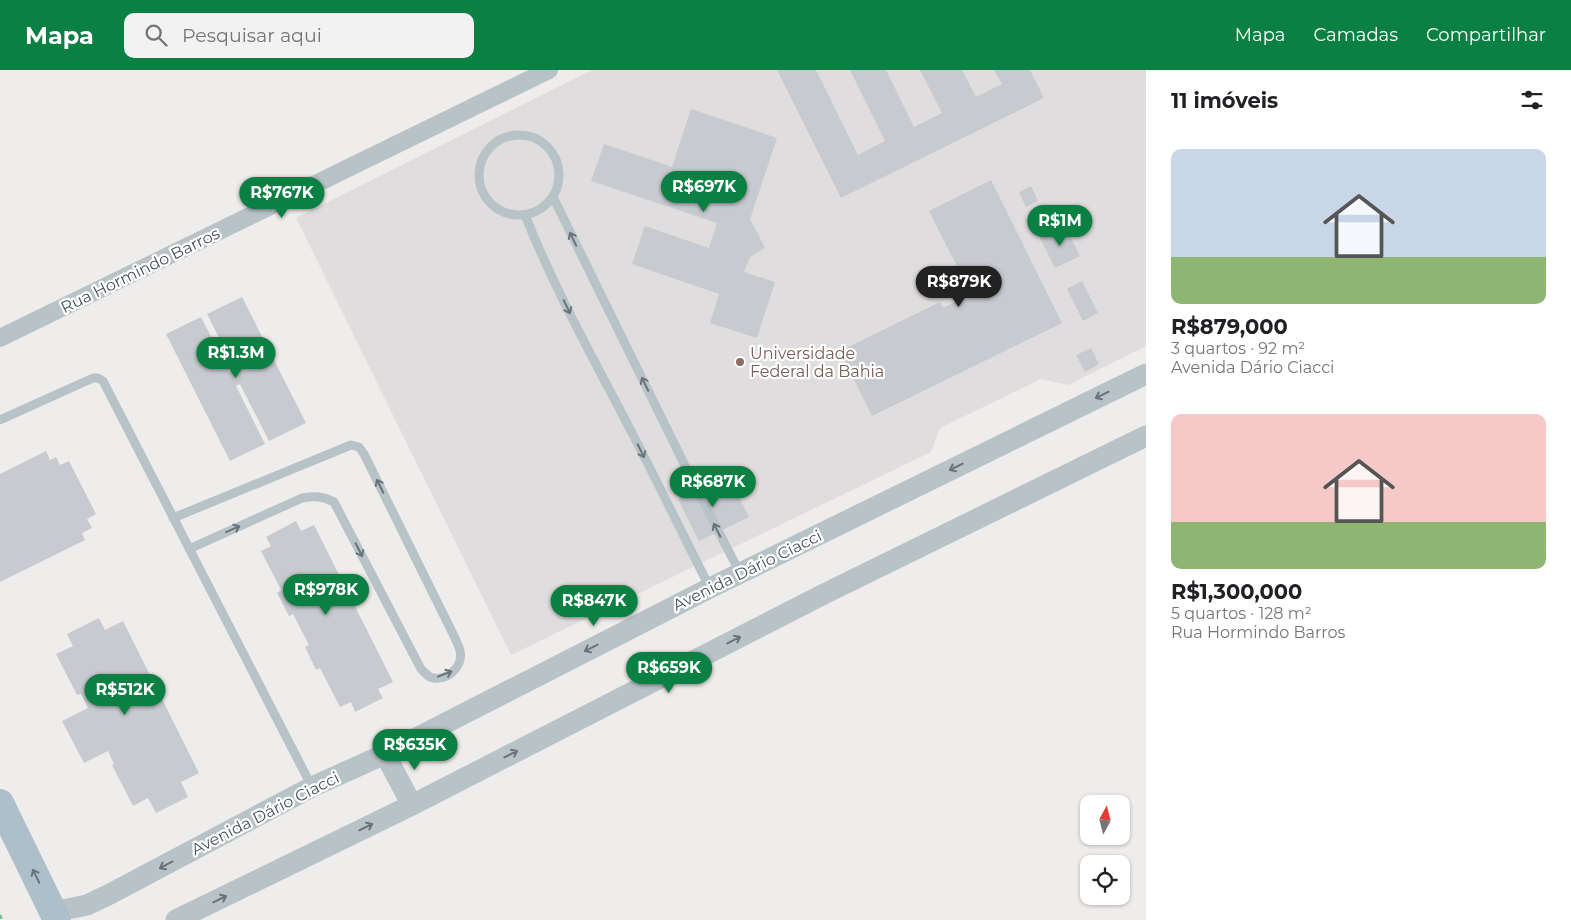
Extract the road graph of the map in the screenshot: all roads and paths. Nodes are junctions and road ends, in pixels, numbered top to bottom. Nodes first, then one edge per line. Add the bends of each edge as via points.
1 (549, 70) edge
2 (553, 197) junction
3 (525, 215) junction
4 (0, 338) edge
5 (1146, 374) edge
6 (0, 420) edge
7 (1146, 436) edge
8 (173, 518) junction
9 (189, 549) junction
10 (740, 573) junction
11 (710, 588) junction
12 (386, 754) junction
13 (312, 787) junction
14 (0, 803) edge
15 (412, 805) junction
16 (0, 915) edge
17 (55, 916) edge
18 (2, 920) edge
19 (176, 920) edge

1 - 4 street, Rua Hormindo Barros
2 - 3 lane via 536,212
2 - 3 lane via 559,175 555,158 545,144 524,135 502,138 492,145 480,164 480,186 492,206 502,212
10 -> 2 lane
3 -> 11 lane via 588,350
5 -> 10 street, Avenida Dário Ciacci
6 - 8 lane via 98,378 103,381
15 -> 7 street via 824,594
8 - 9 lane
9 -> 8 lane via 302,498 325,497 334,502 421,669 430,676 441,678 457,669 461,652 456,640 359,447 351,445
9 - 13 lane
10 - 11 street, Avenida Dário Ciacci
11 -> 12 street, Avenida Dário Ciacci
12 - 13 street, Avenida Dário Ciacci
12 - 15 street
13 -> 17 street, Avenida Dário Ciacci via 110,894
17 -> 14 main road
19 -> 15 street
16 - 18 path

